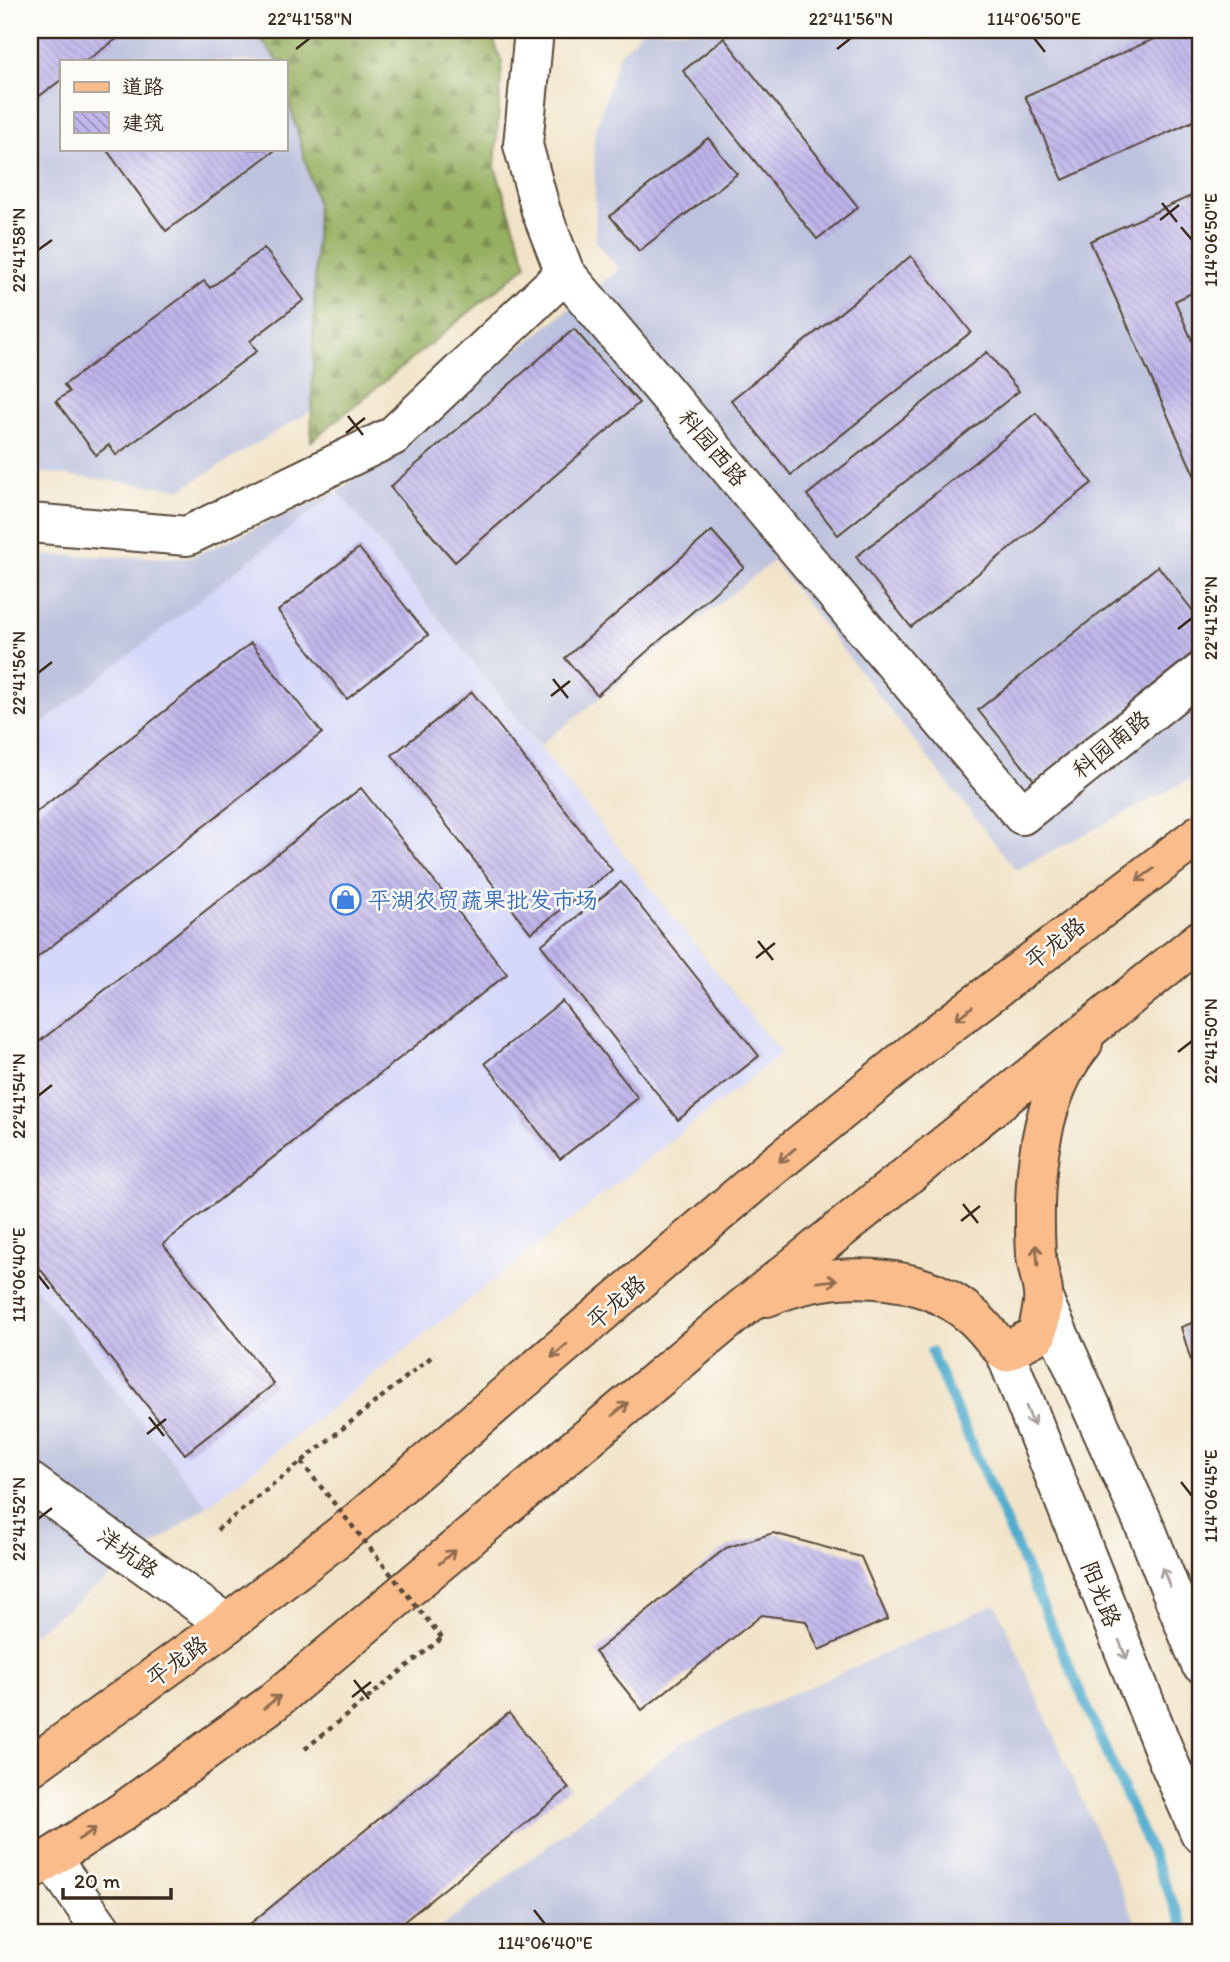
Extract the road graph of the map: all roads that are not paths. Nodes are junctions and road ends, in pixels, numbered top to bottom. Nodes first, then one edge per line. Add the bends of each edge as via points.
1 (534, 30) edge
2 (565, 273) junction
3 (30, 523) edge
4 (1200, 673) edge
5 (1021, 816) joint
6 (1200, 834) edge
7 (1200, 940) edge
8 (1109, 1012) junction
9 (1044, 1301) junction
10 (740, 1310) junction
11 (1004, 1352) junction
12 (30, 1482) edge
13 (227, 1624) junction
14 (1200, 1663) edge
15 (30, 1767) edge
16 (1200, 1833) edge
17 (40, 1864) edge
18 (103, 1932) edge

1 - 2 street, 科园西路 via 523,145
2 - 3 street via 393,436 187,536
2 - 5 street, 科园西路
4 - 5 street, 科园南路
6 -> 13 main road, 平龙路 via 926,1042 770,1169 355,1524
7 - 8 main road
9 -> 8 main road via 1036,1212 1046,1121 1059,1082
8 - 10 main road
9 - 11 main road via 1037,1335
14 -> 9 street via 1147,1531
10 -> 11 main road via 820,1281 866,1278 904,1283 939,1295 972,1316
17 -> 10 main road via 122,1812 272,1703
11 -> 16 street, 阳光路
12 - 13 street, 洋坑路
13 - 15 main road, 平龙路
17 - 18 street

